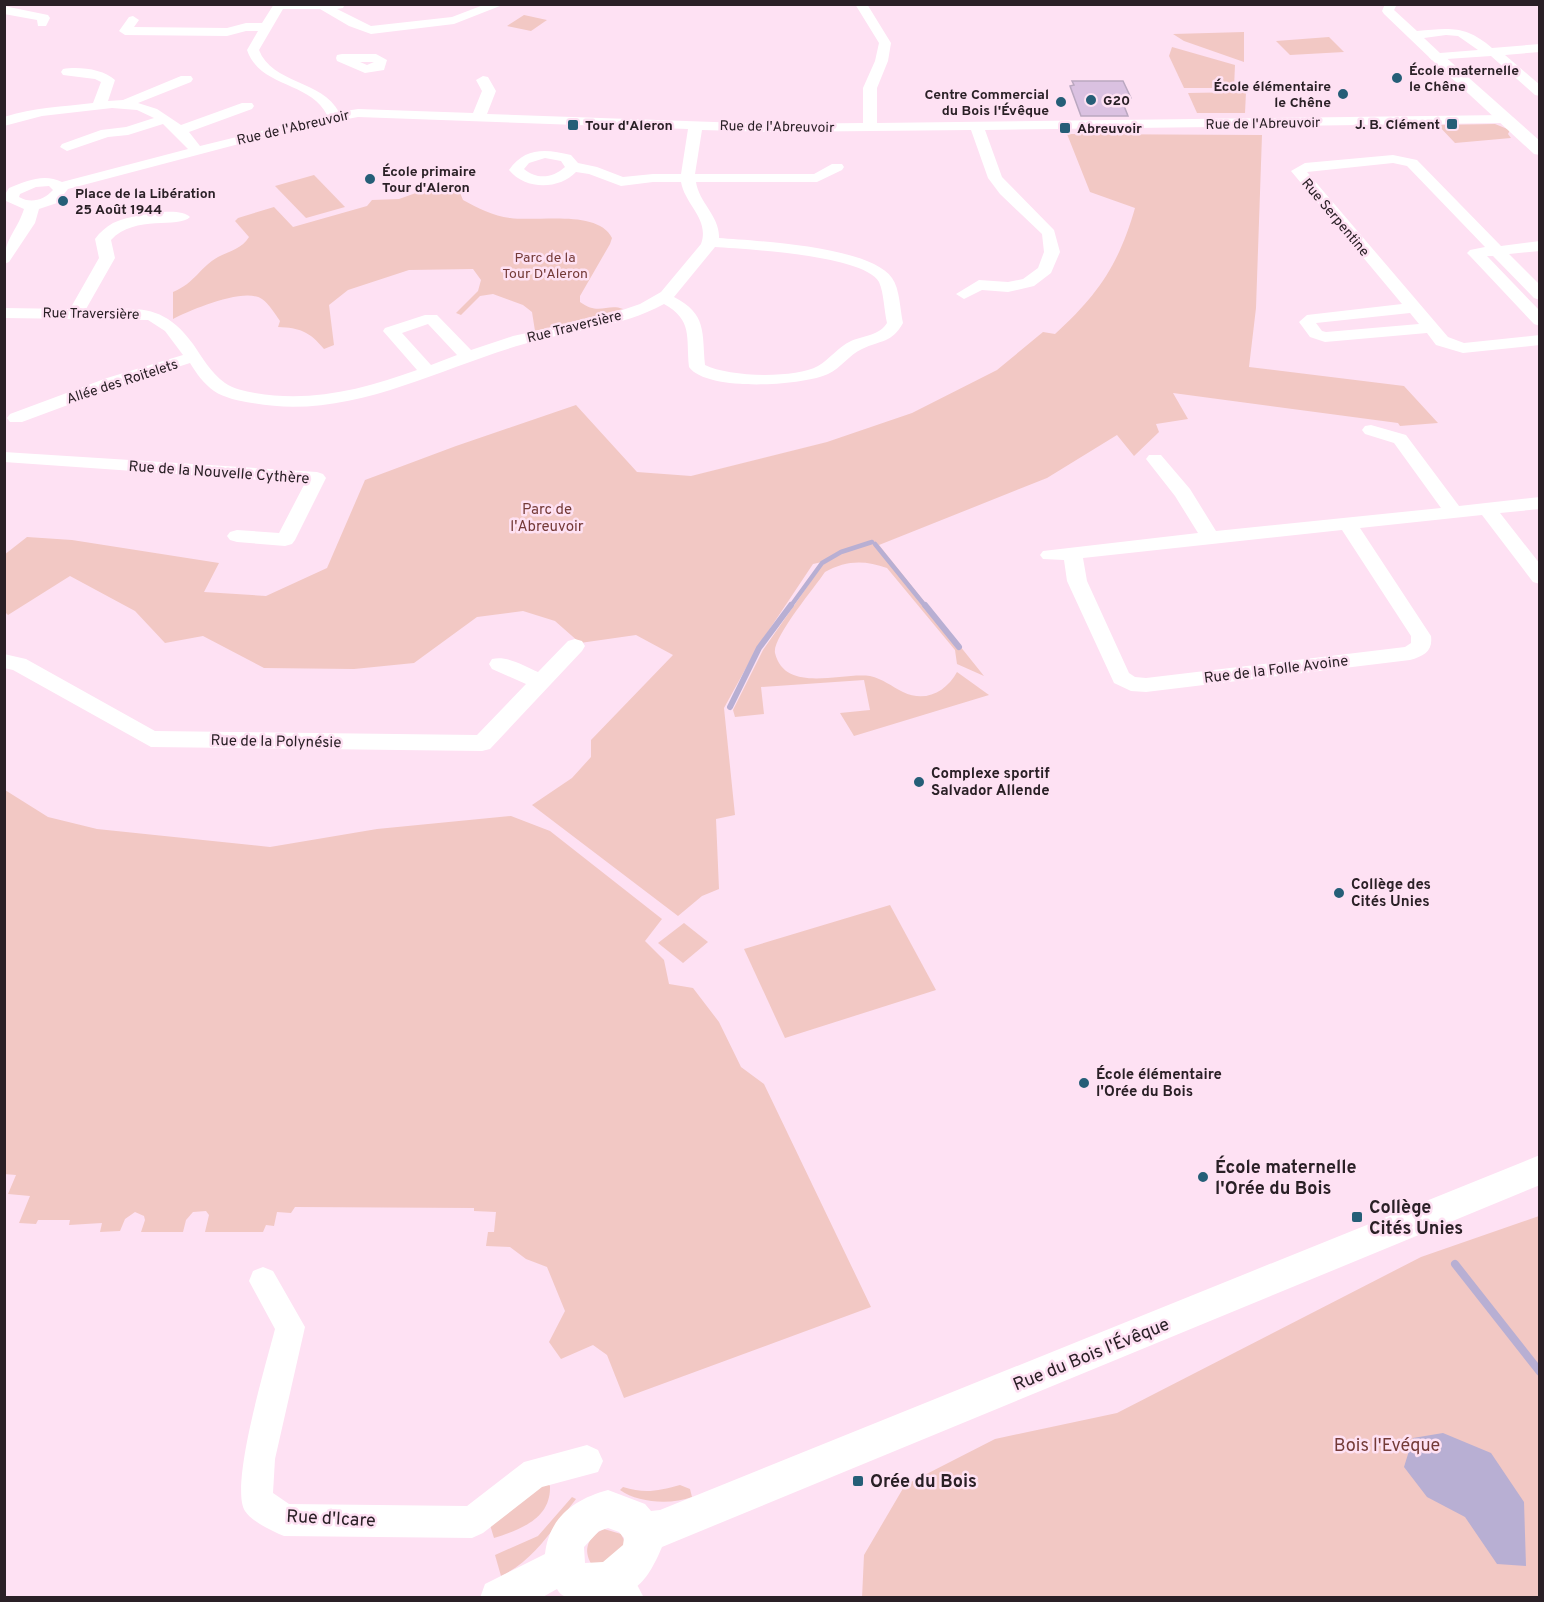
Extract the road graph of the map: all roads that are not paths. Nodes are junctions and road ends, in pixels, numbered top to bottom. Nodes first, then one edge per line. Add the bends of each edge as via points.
1 (342, 4) edge
2 (349, 4) edge
3 (499, 4) edge
4 (861, 4) edge
5 (1391, 4) edge
6 (280, 5) edge
7 (324, 6) edge
8 (470, 9) edge
9 (4, 10) edge
10 (348, 19) junction
11 (133, 20) dead end
12 (42, 23) dead end
13 (267, 27) junction
14 (361, 29) junction
15 (1414, 35) junction
16 (345, 48) dead end
17 (1539, 48) edge
18 (1491, 52) junction
19 (1437, 57) junction
20 (68, 72) dead end
21 (186, 79) dead end
22 (483, 80) dead end
23 (1539, 92) edge
24 (125, 105) junction
25 (99, 106) junction
26 (247, 106) dead end
27 (334, 116) junction
28 (479, 116) junction
29 (165, 119) junction
30 (1504, 119) junction
31 (4, 122) edge
32 (697, 125) junction
33 (976, 125) junction
34 (870, 127) junction
35 (178, 131) junction
36 (67, 147) dead end
37 (1539, 150) edge
38 (197, 151) junction
39 (573, 167) dead end
40 (837, 167) dead end
41 (687, 178) junction
42 (12, 187) edge
43 (60, 187) junction
44 (33, 205) junction
45 (183, 217) dead end
46 (710, 242) junction
47 (1539, 246) edge
48 (1497, 250) junction
49 (4, 259) edge
50 (964, 294) dead end
51 (1539, 295) edge
52 (664, 298) junction
53 (1412, 308) junction
54 (4, 313) edge
55 (76, 313) junction
56 (1539, 321) edge
57 (1429, 328) junction
58 (1539, 340) edge
59 (467, 356) junction
60 (193, 357) junction
61 (427, 371) junction
62 (16, 418) dead end
63 (1371, 430) dead end
64 (4, 457) edge
65 (1155, 459) dead end
66 (1539, 503) edge
67 (1487, 509) junction
68 (1454, 512) junction
69 (1348, 524) junction
70 (237, 536) dead end
71 (1211, 538) junction
72 (1073, 553) junction
73 (1050, 555) dead end
74 (1539, 578) edge
75 (575, 646) dead end
76 (4, 661) edge
77 (499, 664) dead end
78 (541, 682) junction
79 (1539, 1170) edge
80 (263, 1281) dead end
81 (587, 1461) dead end
82 (641, 1531) junction
83 (565, 1564) junction
84 (625, 1593) edge
85 (500, 1598) edge

1 - 7 street
2 - 10 street via 355,6
3 - 8 street
4 - 34 street via 885,43 882,64 870,86
5 - 15 street via 1388,11
6 - 7 street
6 - 13 street
7 - 10 street
8 - 14 street via 454,20
9 - 12 street via 44,18
10 - 14 street
11 - 13 street via 124,30 227,32
13 - 27 street via 253,50 254,58 271,72 323,99
14 - 16 street
15 - 18 street via 1470,35
15 - 19 street
17 - 18 street
18 - 19 street
18 - 23 street
19 - 30 street
20 - 25 street via 108,80
21 - 24 street
22 - 28 street via 489,92
24 - 25 street
24 - 29 street via 145,108
25 - 31 street via 33,112
26 - 35 street
27 - 28 street, Rue de l'Abreuvoir
27 - 38 street, Rue de l'Abreuvoir
28 - 32 street, Rue de l'Abreuvoir
29 - 35 street
29 - 36 street
30 - 33 street, Rue de l'Abreuvoir
30 - 37 street
32 - 34 street, Rue de l'Abreuvoir
32 - 41 street
33 - 34 street, Rue de l'Abreuvoir
33 - 50 street via 995,178 1049,233 1052,252 1045,270 1028,283 1008,287 979,285
35 - 38 street
38 - 43 street, Rue de l'Abreuvoir
39 - 41 street via 621,182
40 - 41 street via 817,178
41 - 46 street via 711,224
42 - 43 street via 42,182
42 - 44 street via 14,201
43 - 44 street via 55,198
44 - 49 street via 27,223
45 - 55 street via 153,217 109,231 103,239 107,258
46 - 52 street, Rue Traversière
46 - 52 street via 800,250 867,266 886,280 894,329 845,351 828,367 813,374 727,378 697,367 693,320 683,308
47 - 48 street
48 - 51 street, Rue Serpentine
48 - 53 street, Rue Serpentine via 1412,163 1393,159 1299,169 1298,174
48 - 56 street via 1475,253
52 - 59 street, Rue Traversière via 589,326
53 - 57 street, Rue Serpentine
53 - 57 street via 1313,318 1307,322 1316,334 1325,337
54 - 55 street, Rue Traversière
55 - 60 street, Rue Traversière via 156,316 166,322
57 - 58 street, Rue Serpentine via 1442,341 1463,348
59 - 61 street, Rue Traversière
59 - 61 street via 431,318 391,331
60 - 61 street, Rue Traversière via 219,387 244,396 286,402 342,398
60 - 62 street, Allée des Roitelets via 45,397
63 - 68 street via 1400,439
64 - 70 street, Rue de la Nouvelle Cythère via 317,478 285,540
65 - 71 street
66 - 67 street
67 - 68 street
67 - 74 street
68 - 69 street
69 - 71 street
69 - 72 street, Rue de la Folle Avoine via 1421,636 1422,646 1410,653 1131,684 1121,678 1077,581
71 - 72 street
72 - 73 street
75 - 78 street, Rue de la Polynésie
76 - 78 street, Rue de la Polynésie via 19,664 151,739 482,743
77 - 78 street
79 - 82 street, Rue du Bois l'Évêque via 754,1492 660,1529
80 - 81 street, Rue d'Icare via 290,1327 259,1459 257,1501 284,1520 472,1522 535,1473
82 - 83 street via 628,1515 618,1511 608,1509 588,1515 571,1530
82 - 84 street via 642,1563
83 - 84 street via 569,1575 586,1591
83 - 85 street

